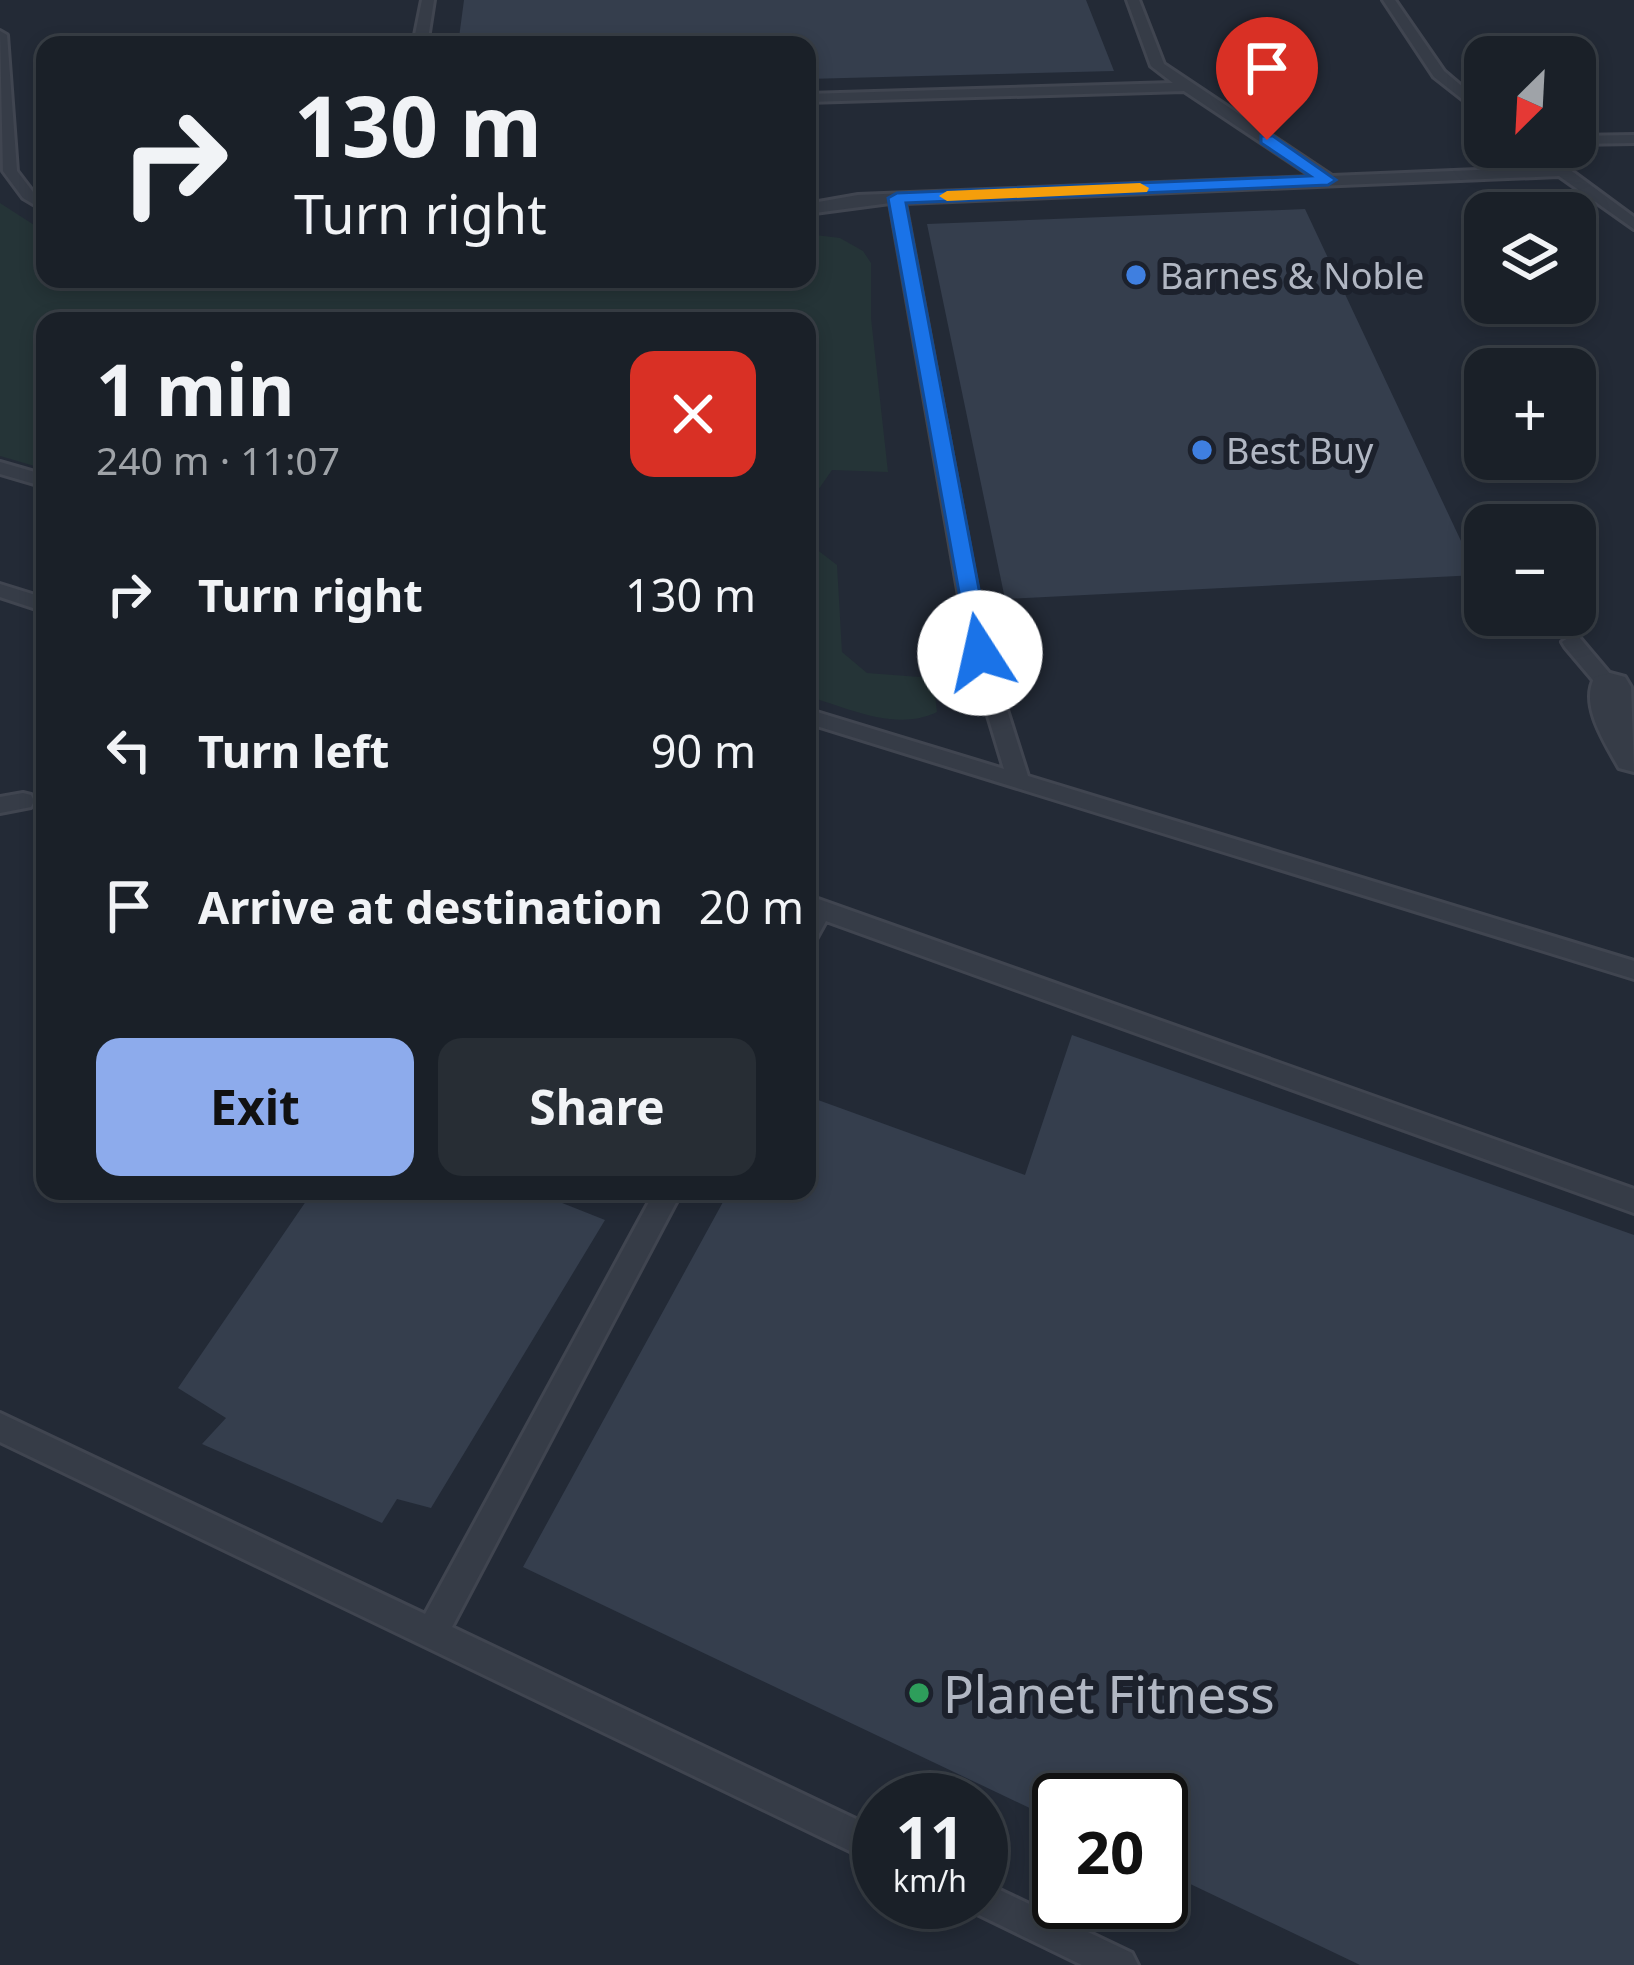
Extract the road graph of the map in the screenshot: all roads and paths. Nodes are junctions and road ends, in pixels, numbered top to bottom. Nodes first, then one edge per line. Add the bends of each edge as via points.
1 (428, 0) edge
2 (1133, 0) edge
3 (1389, 0) edge
4 (0, 35) edge
5 (422, 36) edge
6 (0, 49) edge
7 (1187, 87) junction
8 (1464, 95) edge
9 (816, 98) edge
10 (1634, 139) edge
11 (1596, 140) edge
12 (1558, 168) edge
13 (1562, 171) junction
14 (1328, 180) junction
15 (897, 198) junction
16 (36, 200) edge
17 (816, 208) edge
18 (1634, 224) edge
19 (0, 468) edge
20 (36, 479) edge
21 (0, 590) edge
22 (36, 602) edge
23 (1572, 642) dead end
24 (1610, 687) joint
25 (816, 719) edge
26 (1634, 758) edge
27 (1019, 781) junction
28 (816, 908) edge
29 (1634, 970) edge
30 (664, 1200) edge
31 (1634, 1201) edge
32 (0, 1426) edge
33 (432, 1633) junction
34 (852, 1835) edge
35 (1008, 1911) edge
36 (1120, 1965) edge

1 - 5 lane
2 - 7 lane via 1158,66
3 - 8 lane via 1439,74
4 - 6 lane
6 - 16 lane via 10,171
7 - 9 lane
7 - 14 lane
10 - 11 lane
12 - 13 lane
13 - 14 lane
13 - 18 lane
14 - 15 lane
15 - 17 lane
15 - 27 lane via 980,653
19 - 20 lane
21 - 22 lane
23 - 24 lane
24 - 26 street
25 - 27 lane
27 - 29 lane
28 - 31 lane
30 - 33 lane
32 - 33 lane
33 - 34 lane
35 - 36 lane

